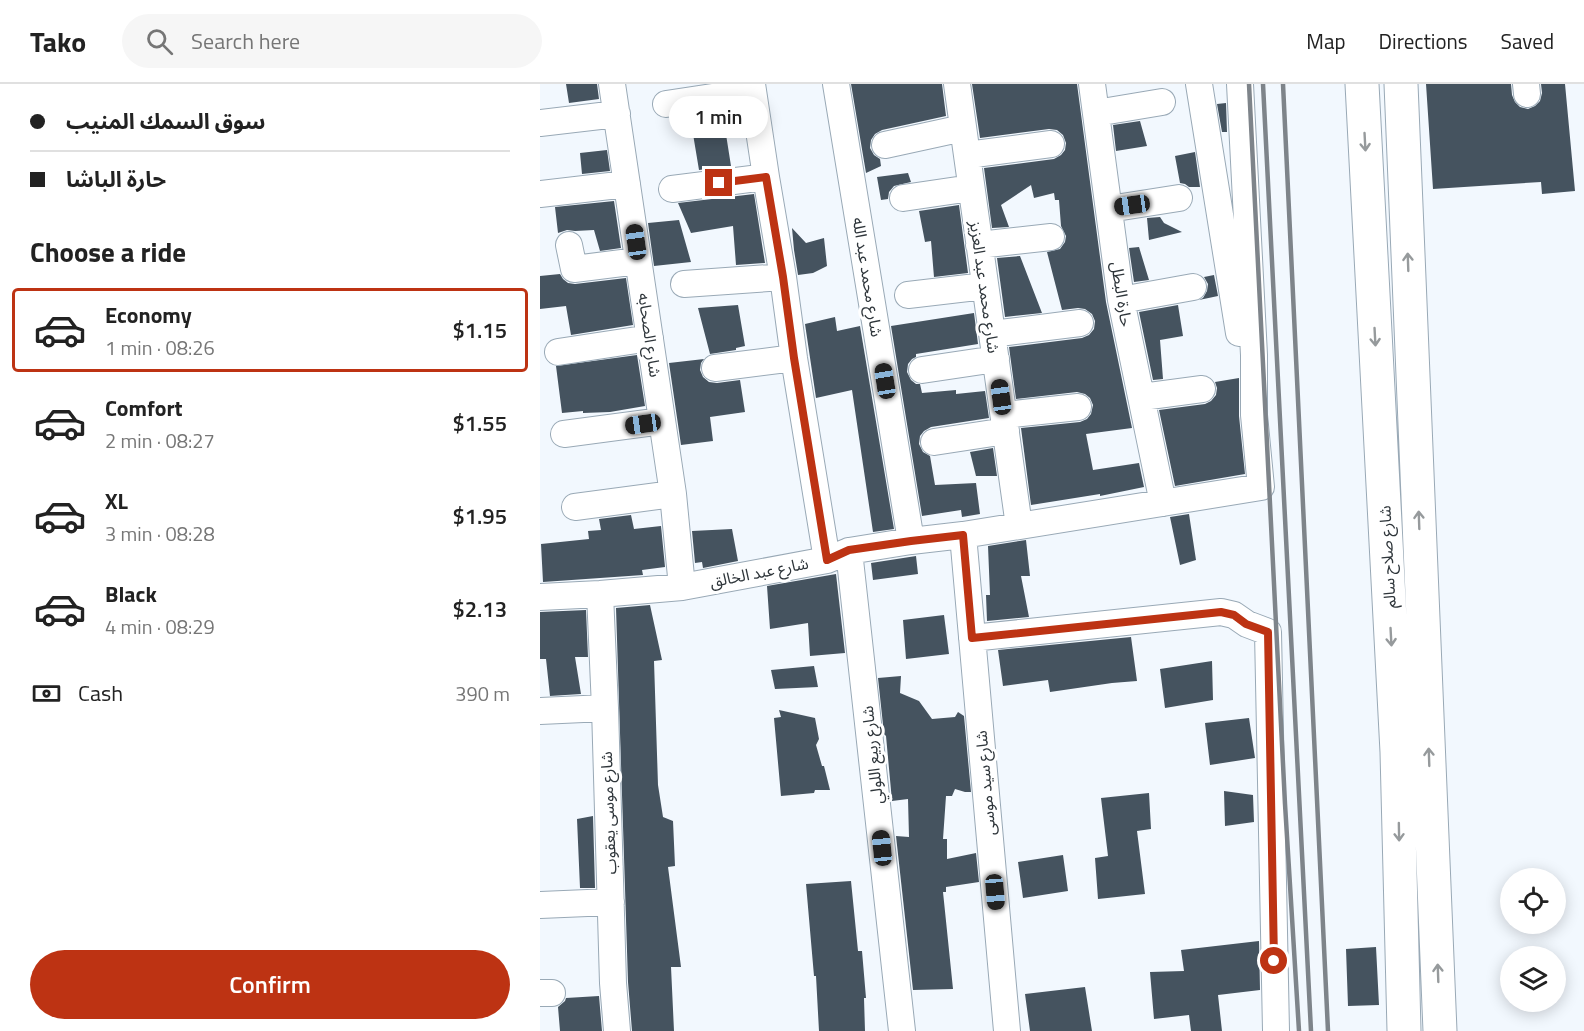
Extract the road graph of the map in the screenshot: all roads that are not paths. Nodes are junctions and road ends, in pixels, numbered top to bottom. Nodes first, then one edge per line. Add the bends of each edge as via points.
1 (612, 84) edge
2 (836, 84) edge
3 (957, 84) edge
4 (1092, 84) edge
5 (1200, 84) edge
6 (1240, 84) edge
7 (1362, 84) edge
8 (1401, 84) edge
9 (752, 87) edge
10 (1162, 102) dead end
11 (666, 104) dead end
12 (1096, 113) junction
13 (617, 114) junction
14 (540, 123) edge
15 (963, 128) junction
16 (1051, 144) dead end
17 (885, 145) dead end
18 (967, 155) junction
19 (766, 177) junction
20 (627, 184) junction
21 (970, 188) junction
22 (672, 189) dead end
23 (540, 194) edge
24 (903, 198) dead end
25 (1179, 198) dead end
26 (1109, 208) junction
27 (1051, 237) dead end
28 (569, 245) dead end
29 (979, 245) junction
30 (638, 261) junction
31 (783, 277) junction
32 (684, 284) dead end
33 (985, 286) junction
34 (1193, 287) dead end
35 (908, 295) dead end
36 (1121, 300) junction
37 (1080, 323) dead end
38 (992, 334) junction
39 (650, 338) junction
40 (558, 352) dead end
41 (1254, 355) junction
42 (794, 358) junction
43 (996, 359) junction
44 (716, 368) dead end
45 (922, 370) dead end
46 (1202, 389) dead end
47 (1142, 397) junction
48 (1078, 407) dead end
49 (662, 421) junction
50 (1005, 423) junction
51 (564, 434) dead end
52 (934, 442) dead end
53 (673, 494) junction
54 (1163, 503) junction
55 (575, 507) dead end
56 (1018, 526) junction
57 (963, 535) junction
58 (911, 541) junction
59 (838, 555) junction
60 (1387, 561) junction
61 (1420, 561) junction
62 (682, 587) junction
63 (600, 594) junction
64 (540, 597) edge
65 (972, 638) junction
66 (605, 708) junction
67 (540, 711) edge
68 (611, 902) junction
69 (540, 905) edge
70 (617, 1031) edge
71 (902, 1031) edge
72 (1007, 1031) edge
73 (1276, 1031) edge
74 (1404, 1031) edge
75 (1440, 1031) edge

1 - 13 street, شارع الصحابه
2 - 58 street, شارع محمد عبد الله
3 - 15 street, شارع محمد عبد العزيز
4 - 12 street, حارة البطل
5 - 41 street via 1238,332 1246,349
6 - 41 street
7 -> 60 highway, شارع صلاح سالم
61 -> 8 highway, شارع صلاح سالم
9 - 11 street
9 - 19 street, شارع ربيع اللولي
10 - 12 street
12 - 26 street, حارة البطل
13 - 14 street
13 - 20 street, شارع الصحابه
15 - 17 street
15 - 18 street, شارع محمد عبد العزيز
16 - 18 street
18 - 21 street, شارع محمد عبد العزيز
19 - 22 street
19 - 31 street, شارع ربيع اللولي
20 - 23 street
20 - 30 street, شارع الصحابه
21 - 24 street
21 - 29 street, شارع محمد عبد العزيز
25 - 26 street
26 - 36 street, حارة البطل
27 - 29 street
28 - 30 street via 574,269
29 - 33 street, شارع محمد عبد العزيز
30 - 39 street, شارع الصحابه
31 - 32 street
31 - 42 street, شارع ربيع اللولي
33 - 35 street
33 - 38 street, شارع محمد عبد العزيز
34 - 36 street
36 - 47 street, حارة البطل
37 - 38 street
38 - 43 street, شارع محمد عبد العزيز
39 - 40 street
39 - 49 street, شارع الصحابه
41 - 54 street, شارع عبد الخالق via 1254,415 1261,487
42 - 44 street
42 - 59 street, شارع ربيع اللولي
43 - 45 street
43 - 50 street, شارع محمد عبد العزيز
46 - 47 street
47 - 54 street, حارة البطل
48 - 50 street
49 - 51 street
49 - 53 street, شارع الصحابه
50 - 52 street
50 - 56 street, شارع محمد عبد العزيز
53 - 55 street
53 - 62 street, شارع الصحابه
54 - 56 street, شارع عبد الخالق
56 - 57 street, شارع عبد الخالق
57 - 58 street, شارع عبد الخالق
57 - 65 street, شارع سيد موسى
58 - 59 street, شارع عبد الخالق
59 - 62 street, شارع عبد الخالق
59 - 71 street, شارع ربيع اللولي
60 - 61 highway
60 -> 74 highway, شارع صلاح سالم via 1397,752
75 -> 61 highway, شارع صلاح سالم
62 - 63 street, شارع عبد الخالق
63 - 64 street, شارع عبد الخالق
63 - 66 street, شارع موسى يعقوب
65 - 72 street, شارع سيد موسى
65 - 73 street via 1221,612 1268,632
66 - 67 street
66 - 68 street, شارع موسى يعقوب
68 - 69 street
68 - 70 street, شارع موسى يعقوب

